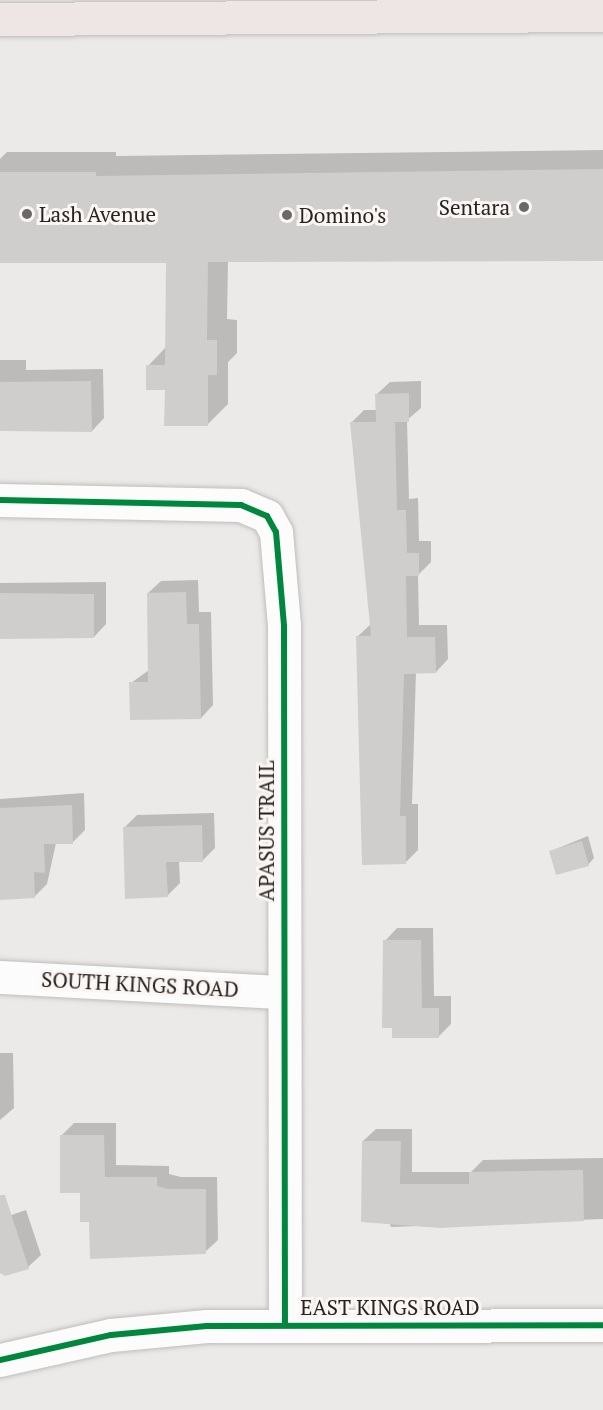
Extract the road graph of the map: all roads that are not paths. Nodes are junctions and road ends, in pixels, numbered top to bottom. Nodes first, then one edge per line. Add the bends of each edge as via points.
1 (110, 9) edge
2 (603, 15) edge
3 (0, 19) edge
4 (0, 500) edge
5 (0, 977) edge
6 (281, 992) junction
7 (285, 1324) junction
8 (603, 1325) edge
9 (0, 1360) edge

1 - 2 main road
1 - 3 main road
4 - 6 street, APASUS TRAIL via 241,505 267,516 276,532 284,626
5 - 6 street, SOUTH KINGS ROAD
6 - 7 street, APASUS TRAIL
7 - 8 street, EAST KINGS ROAD
7 - 9 street, EAST KINGS ROAD via 111,1335

